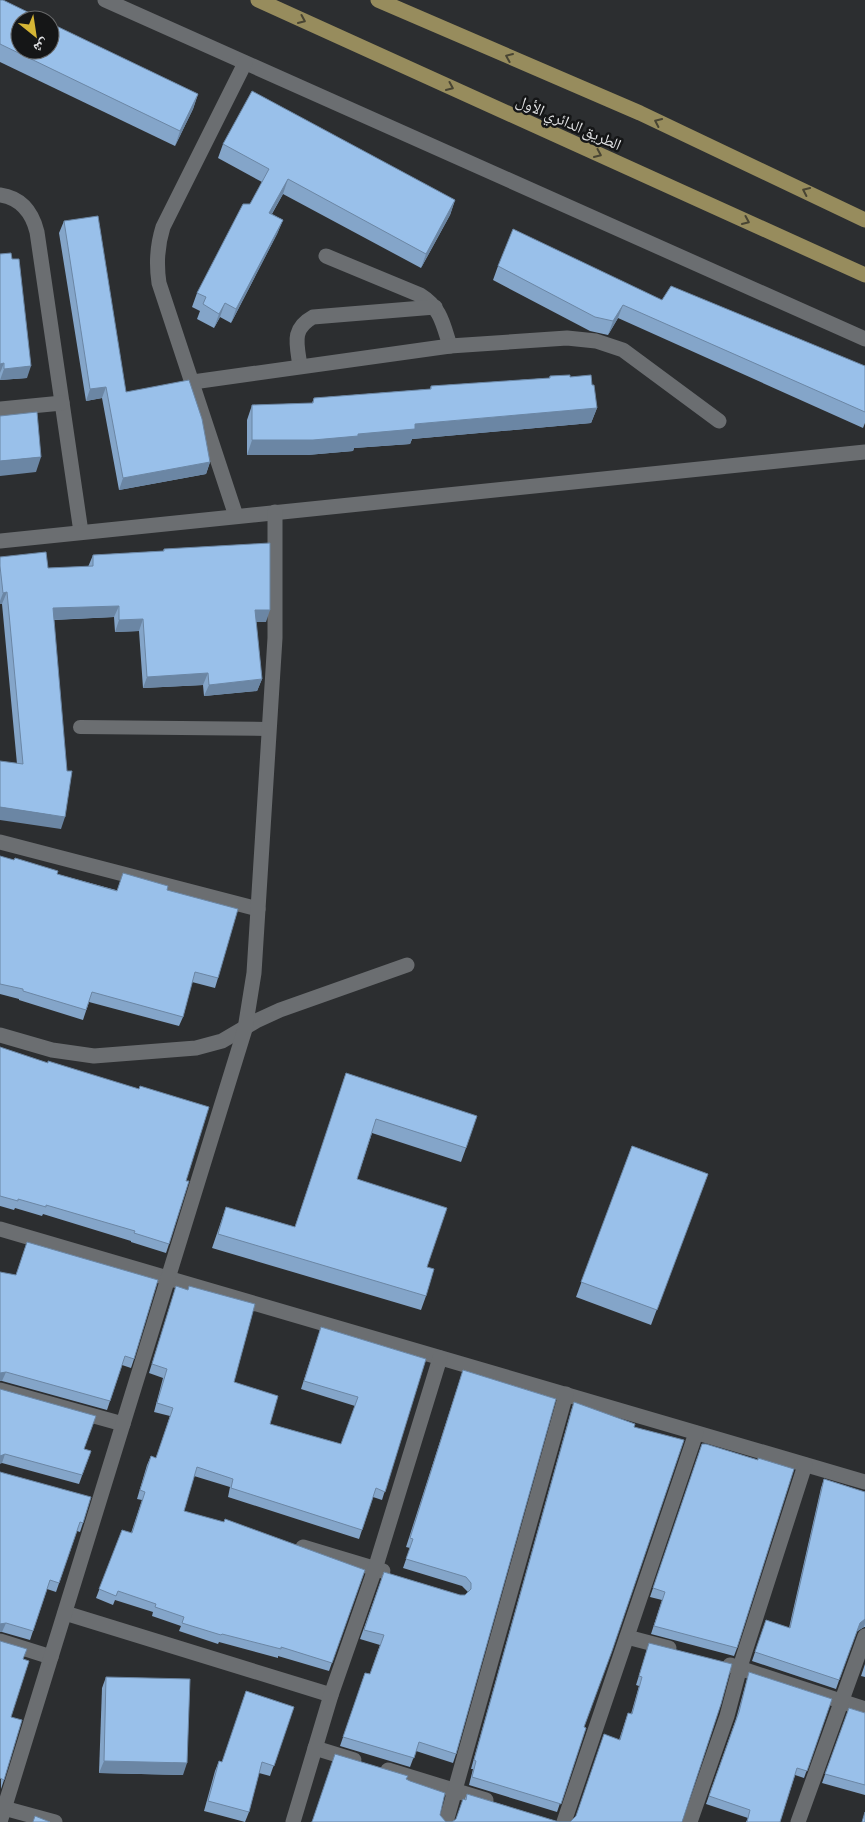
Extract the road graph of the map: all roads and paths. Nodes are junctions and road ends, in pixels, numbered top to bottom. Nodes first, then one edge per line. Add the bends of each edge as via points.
1 (106, 0) edge
2 (258, 0) edge
3 (378, 0) edge
4 (245, 63) junction
5 (0, 195) edge
6 (827, 201) junction
7 (865, 210) edge
8 (865, 220) edge
9 (326, 256) dead end
10 (865, 275) edge
11 (436, 308) junction
12 (865, 339) edge
13 (450, 346) junction
14 (300, 366) junction
15 (193, 382) junction
16 (62, 403) junction
17 (0, 409) edge
18 (719, 421) dead end
19 (865, 452) edge
20 (275, 512) junction
21 (236, 516) junction
22 (81, 532) junction
23 (0, 540) edge
24 (80, 727) dead end
25 (268, 729) junction
26 (0, 842) edge
27 (258, 909) junction
28 (407, 965) dead end
29 (245, 1029) junction
30 (0, 1035) edge
31 (0, 1229) edge
32 (168, 1278) junction
33 (440, 1358) junction
34 (0, 1390) edge
35 (566, 1394) junction
36 (123, 1424) junction
37 (696, 1433) junction
38 (806, 1465) junction
39 (865, 1482) edge
40 (82, 1495) edge
41 (100, 1500) junction
42 (304, 1547) edge
43 (375, 1569) junction
44 (394, 1575) edge
45 (64, 1613) junction
46 (865, 1636) edge
47 (627, 1637) junction
48 (0, 1642) edge
49 (683, 1652) edge
50 (51, 1656) junction
51 (721, 1662) edge
52 (740, 1667) junction
53 (332, 1695) junction
54 (840, 1702) junction
55 (865, 1709) edge
56 (315, 1748) junction
57 (455, 1791) junction
58 (502, 1805) edge
59 (1, 1812) edge
60 (557, 1821) edge
61 (55, 1822) edge
62 (293, 1822) edge
63 (446, 1822) edge
64 (690, 1822) edge
65 (798, 1822) edge

1 - 4 street
2 -> 10 main road, الطريق الدائري الأول
6 -> 3 main road via 640,113
4 - 12 street
4 - 15 street via 163,227 157,246 159,283
5 - 16 street via 18,201 34,221
6 - 7 main road
6 - 8 main road
9 - 11 street via 420,295
11 - 13 street
11 - 14 street via 314,317 305,321 296,336
13 - 14 street
13 - 18 street via 566,338 596,341 623,350
14 - 15 street
15 - 21 street
16 - 17 street
16 - 22 street
19 - 20 street
20 - 21 street
20 - 25 street via 275,638
21 - 22 street
22 - 23 street
24 - 25 lane
25 - 27 street
26 - 27 street
27 - 29 street via 254,973
28 - 29 street via 280,1010
29 - 30 street via 222,1041 202,1046 108,1056 58,1052
29 - 32 street
31 - 32 street
32 - 33 street
32 - 36 street
33 - 35 street
33 - 43 street
34 - 36 street
35 - 37 street
35 - 57 street
36 - 41 street
37 - 38 street
37 - 47 street
38 - 39 street
38 - 52 street
40 - 41 street
41 - 45 street
42 - 43 street
43 - 44 street
43 - 53 street
45 - 50 street
45 - 53 street
46 - 54 street
47 - 49 street
47 - 60 street
48 - 50 street
50 - 59 street
51 - 52 street
52 - 54 street
52 - 64 street
53 - 56 street
54 - 55 street
54 - 65 street
56 - 57 street
56 - 62 street
57 - 58 street
57 - 63 street
59 - 61 street

